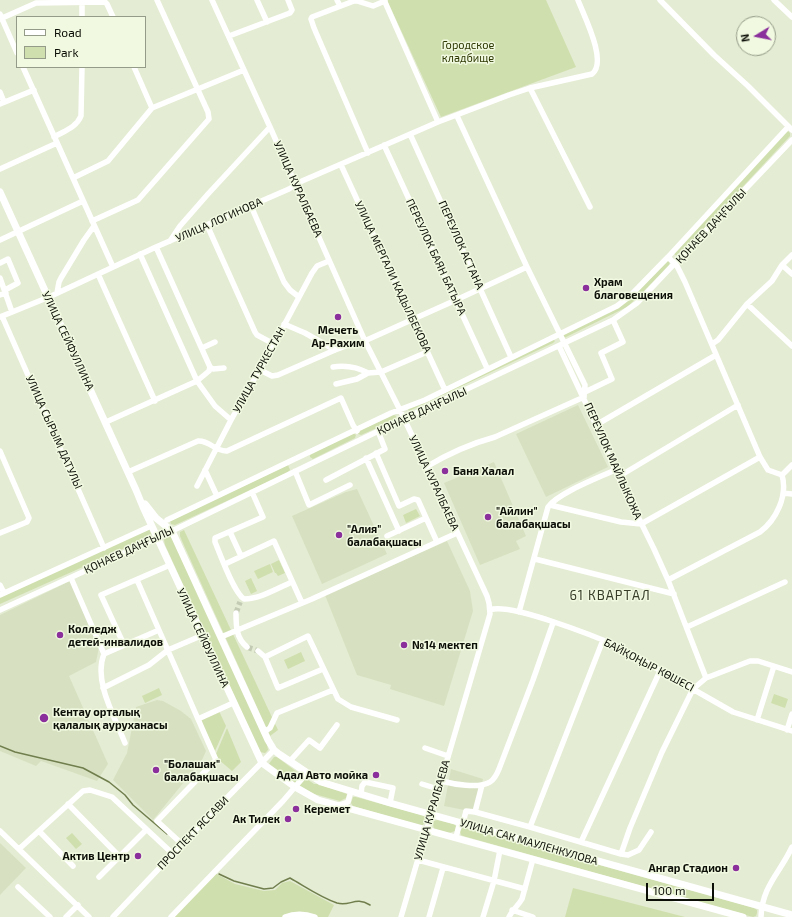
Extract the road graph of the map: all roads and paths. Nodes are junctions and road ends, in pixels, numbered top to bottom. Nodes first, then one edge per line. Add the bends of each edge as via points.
1 (157, 0) edge
2 (212, 0) edge
3 (257, 0) edge
4 (288, 0) edge
5 (337, 0) edge
6 (578, 0) edge
7 (660, 0) edge
8 (774, 0) edge
9 (82, 1) edge
10 (384, 1) edge
11 (340, 6) junction
12 (82, 16) edge
13 (113, 16) edge
14 (1, 17) edge
15 (792, 17) edge
16 (267, 22) junction
17 (229, 36) junction
18 (16, 50) edge
19 (23, 68) edge
20 (82, 68) edge
21 (134, 68) edge
22 (244, 70) junction
23 (530, 88) junction
24 (34, 90) junction
25 (198, 90) junction
26 (0, 92) edge
27 (2, 103) edge
28 (152, 108) junction
29 (457, 116) junction
30 (438, 122) junction
31 (270, 126) junction
32 (790, 128) edge
33 (410, 134) junction
34 (54, 137) junction
35 (792, 140) edge
36 (57, 143) junction
37 (384, 145) junction
38 (368, 153) junction
39 (341, 165) junction
40 (0, 169) edge
41 (73, 178) junction
42 (296, 184) junction
43 (0, 192) edge
44 (83, 201) junction
45 (251, 206) junction
46 (590, 207) dead end
47 (93, 224) junction
48 (207, 225) junction
49 (18, 232) junction
50 (0, 240) edge
51 (170, 241) junction
52 (156, 247) junction
53 (140, 254) junction
54 (792, 255) edge
55 (668, 257) junction
56 (329, 261) junction
57 (0, 263) edge
58 (675, 264) junction
59 (782, 265) junction
60 (113, 267) junction
61 (527, 267) junction
62 (98, 274) junction
63 (792, 274) edge
64 (0, 278) edge
65 (480, 289) junction
66 (4, 293) edge
67 (57, 293) junction
68 (49, 297) junction
69 (299, 297) junction
70 (456, 300) junction
71 (747, 304) junction
72 (12, 312) junction
73 (1, 317) edge
74 (412, 320) junction
75 (613, 320) junction
76 (284, 324) junction
77 (559, 334) junction
78 (365, 341) junction
79 (215, 342) dead end
80 (274, 344) junction
81 (712, 344) junction
82 (562, 345) junction
83 (792, 346) edge
84 (202, 348) junction
85 (335, 350) junction
86 (427, 352) junction
87 (716, 355) junction
88 (511, 356) junction
89 (210, 367) junction
90 (334, 367) dead end
91 (224, 368) dead end
92 (487, 368) junction
93 (260, 370) junction
94 (381, 372) junction
95 (368, 373) junction
96 (197, 381) junction
97 (336, 384) dead end
98 (445, 390) junction
99 (584, 394) junction
100 (155, 401) junction
101 (738, 405) junction
102 (400, 410) junction
103 (404, 419) junction
104 (231, 420) junction
105 (106, 422) junction
106 (596, 425) junction
107 (357, 431) junction
108 (378, 431) junction
109 (216, 448) junction
110 (0, 451) edge
111 (376, 454) junction
112 (760, 457) junction
113 (366, 458) junction
114 (792, 465) edge
115 (426, 467) junction
116 (205, 470) junction
117 (615, 470) junction
118 (295, 471) junction
119 (128, 472) junction
120 (782, 475) junction
121 (618, 477) junction
122 (326, 480) dead end
123 (350, 485) dead end
124 (197, 486) dead end
125 (136, 490) junction
126 (252, 492) junction
127 (783, 493) junction
128 (792, 494) edge
129 (217, 496) junction
130 (550, 505) junction
131 (426, 518) junction
132 (164, 521) junction
133 (642, 524) junction
134 (151, 526) junction
135 (172, 531) junction
136 (398, 531) junction
137 (230, 532) junction
138 (457, 533) junction
139 (0, 534) edge
140 (387, 536) dead end
141 (158, 538) junction
142 (437, 542) junction
143 (104, 548) junction
144 (241, 556) junction
145 (535, 559) junction
146 (225, 564) junction
147 (170, 565) junction
148 (71, 578) junction
149 (137, 580) junction
150 (668, 580) junction
151 (292, 582) junction
152 (785, 582) dead end
153 (0, 585) edge
154 (2, 594) edge
155 (674, 594) junction
156 (302, 603) junction
157 (0, 610) edge
158 (490, 610) junction
159 (519, 612) junction
160 (236, 613) tunnel mouth
161 (553, 623) junction
162 (687, 626) junction
163 (159, 630) junction
164 (237, 631) junction
165 (202, 635) junction
166 (221, 637) junction
167 (603, 640) junction
168 (124, 645) junction
169 (248, 647) tunnel mouth
170 (168, 650) junction
171 (258, 651) tunnel mouth
172 (104, 654) junction
173 (265, 656) junction
174 (774, 666) junction
175 (323, 669) junction
176 (660, 671) junction
177 (792, 672) edge
178 (706, 678) junction
179 (103, 688) junction
180 (693, 689) junction
181 (333, 690) junction
182 (233, 703) junction
183 (792, 714) edge
184 (198, 719) junction
185 (397, 720) dead end
186 (757, 720) junction
187 (337, 725) dead end
188 (789, 731) edge
189 (264, 732) junction
190 (125, 743) dead end
191 (425, 748) dead end
192 (274, 750) junction
193 (448, 756) junction
194 (290, 761) junction
195 (262, 763) junction
196 (307, 773) junction
197 (441, 781) junction
198 (422, 784) dead end
199 (482, 785) junction
200 (295, 787) junction
201 (438, 790) junction
202 (351, 791) junction
203 (361, 794) junction
204 (390, 803) junction
205 (68, 804) junction
206 (338, 805) junction
207 (475, 812) junction
208 (431, 814) junction
209 (462, 823) junction
210 (530, 827) junction
211 (146, 830) junction
212 (426, 830) junction
213 (0, 831) edge
214 (39, 831) junction
215 (651, 832) dead end
216 (456, 837) junction
217 (581, 842) junction
218 (182, 844) junction
219 (792, 847) edge
220 (19, 849) junction
221 (500, 850) junction
222 (172, 854) junction
223 (621, 854) junction
224 (119, 856) junction
225 (533, 859) junction
226 (418, 860) junction
227 (73, 866) dead end
228 (443, 868) junction
229 (99, 877) dead end
230 (494, 881) junction
231 (18, 887) dead end
232 (525, 889) junction
233 (78, 905) junction
234 (761, 907) junction
235 (512, 910) junction
236 (792, 915) edge
237 (50, 917) edge
238 (66, 917) edge
239 (89, 917) edge
240 (113, 917) edge
241 (171, 917) edge
242 (285, 917) edge
243 (315, 917) edge
244 (401, 917) edge
245 (429, 917) edge
246 (483, 917) edge
247 (509, 917) edge
248 (533, 917) edge
249 (743, 917) edge
250 (761, 917) edge

1 - 25 street
2 - 17 street, УЛИЦА КУРАЛБАЕВА
3 - 16 street
4 - 16 street via 292,12
5 - 11 street
6 - 23 street, УЛИЦА ЛОГИНОВА via 597,51 595,72 588,76
7 - 32 street
8 - 15 street
9 - 12 street
9 - 13 street via 105,2
9 - 14 street via 36,3
10 - 11 street via 373,6 357,1
10 - 30 street
11 - 38 street via 312,17 311,21
14 - 18 street
16 - 17 street
17 - 22 street, УЛИЦА КУРАЛБАЕВА
19 - 24 street
20 - 34 street via 79,122
21 - 28 street
22 - 25 street
22 - 31 street, УЛИЦА КУРАЛБАЕВА
23 - 29 street, УЛИЦА ЛОГИНОВА
23 - 46 street
24 - 27 street
24 - 34 street
25 - 28 street
25 - 47 street via 209,115 207,123 138,200
26 - 27 street
28 - 41 street via 108,161
29 - 30 street, УЛИЦА ЛОГИНОВА
29 - 61 street
30 - 33 street, УЛИЦА ЛОГИНОВА
31 - 42 street, УЛИЦА КУРАЛБАЕВА
31 - 51 street via 180,226
32 - 55 street, ҚОНАЕВ ДАҢҒЫЛЫ
33 - 37 street, УЛИЦА ЛОГИНОВА
33 - 65 street, ПЕРЕУЛОК АСТАНА
34 - 36 street
35 - 58 street, ҚОНАЕВ ДАҢҒЫЛЫ
36 - 40 street
36 - 41 street
37 - 38 street, УЛИЦА ЛОГИНОВА
37 - 70 street, ПЕРЕУЛОК БАЯН БАТЫРА
38 - 39 street, УЛИЦА ЛОГИНОВА
39 - 42 street, УЛИЦА ЛОГИНОВА
39 - 74 street, УЛИЦА МЕРГАЛИ КАДЫЛБЕКОВА
41 - 44 street
42 - 45 street, УЛИЦА ЛОГИНОВА
42 - 56 street, УЛИЦА КУРАЛБАЕВА
43 - 49 main road, УЛИЦА СЕЙФУЛЛИНА
44 - 47 street
44 - 49 street
45 - 48 street, УЛИЦА ЛОГИНОВА
45 - 69 street via 284,282
47 - 60 street
47 - 67 street via 61,278
48 - 51 street, УЛИЦА ЛОГИНОВА
48 - 80 street via 255,332
49 - 50 street
49 - 68 main road, УЛИЦА СЕЙФУЛЛИНА
51 - 52 street, УЛИЦА ЛОГИНОВА
52 - 53 street, УЛИЦА ЛОГИНОВА
52 - 84 street
53 - 60 street, УЛИЦА ЛОГИНОВА
53 - 96 street
54 - 59 street
55 - 58 street
55 - 77 street, ҚОНАЕВ ДАҢҒЫЛЫ via 624,301
56 - 69 street, УЛИЦА ТУРКЕСТАН via 315,269
56 - 78 street, УЛИЦА КУРАЛБАЕВА
57 - 66 street via 8,259 18,283
58 - 75 street, ҚОНАЕВ ДАҢҒЫЛЫ via 637,303
58 - 81 street
59 - 63 street
59 - 71 street via 772,281
60 - 62 street, УЛИЦА ЛОГИНОВА
61 - 65 street
61 - 77 street
62 - 67 street, УЛИЦА ЛОГИНОВА
62 - 100 street
64 - 66 street
65 - 70 street
65 - 88 street, ПЕРЕУЛОК АСТАНА
66 - 72 street
67 - 68 street, УЛИЦА ЛОГИНОВА
68 - 72 street, УЛИЦА ЛОГИНОВА
68 - 105 main road, УЛИЦА СЕЙФУЛЛИНА
69 - 76 street, УЛИЦА ТУРКЕСТАН
70 - 74 street
70 - 92 street, ПЕРЕУЛОК БАЯН БАТЫРА
71 - 81 street
71 - 83 street
72 - 73 street, УЛИЦА ЛОГИНОВА
73 - 143 street, УЛИЦА СЫРЫМ ДАТУЛЫ
74 - 78 street
74 - 86 street, УЛИЦА МЕРГАЛИ КАДЫЛБЕКОВА
75 - 82 street, ҚОНАЕВ ДАҢҒЫЛЫ
75 - 99 street via 623,342 601,353 612,379
76 - 80 street, УЛИЦА ТУРКЕСТАН
76 - 85 street
77 - 82 street
77 - 88 street, ҚОНАЕВ ДАҢҒЫЛЫ
78 - 85 street
78 - 94 street, УЛИЦА КУРАЛБАЕВА
79 - 84 street
80 - 93 street, УЛИЦА ТУРКЕСТАН
81 - 87 street
82 - 99 street, ПЕРЕУЛОК МАЙЛЫКОЖА
82 - 103 street, ҚОНАЕВ ДАҢҒЫЛЫ
84 - 89 street
85 - 93 street via 275,376
86 - 94 street
86 - 98 street, УЛИЦА МЕРГАЛИ КАДЫЛБЕКОВА
87 - 101 street
87 - 106 street
88 - 92 street, ҚОНАЕВ ДАҢҒЫЛЫ
89 - 91 street
89 - 96 street
90 - 95 street via 360,368
92 - 98 street, ҚОНАЕВ ДАҢҒЫЛЫ
93 - 104 street, УЛИЦА ТУРКЕСТАН
94 - 95 street
94 - 102 street, УЛИЦА КУРАЛБАЕВА
95 - 97 street via 357,379
96 - 100 street
96 - 104 street via 215,406
98 - 102 street, ҚОНАЕВ ДАҢҒЫЛЫ
99 - 106 street, ПЕРЕУЛОК МАЙЛЫКОЖА
99 - 115 street via 495,438 449,455
100 - 105 street
101 - 112 street
101 - 121 street
102 - 103 street, УЛИЦА КУРАЛБАЕВА
102 - 107 street, ҚОНАЕВ ДАҢҒЫЛЫ
103 - 108 street, ҚОНАЕВ ДАҢҒЫЛЫ
103 - 115 street, УЛИЦА КУРАЛБАЕВА
104 - 109 street, УЛИЦА ТУРКЕСТАН
105 - 119 main road, УЛИЦА СЕЙФУЛЛИНА
106 - 117 street, ПЕРЕУЛОК МАЙЛЫКОЖА
107 - 109 street via 341,398 227,451
107 - 129 street, ҚОНАЕВ ДАҢҒЫЛЫ
108 - 111 street via 386,449
108 - 118 street, ҚОНАЕВ ДАҢҒЫЛЫ
109 - 116 street, УЛИЦА ТУРКЕСТАН
109 - 119 street via 203,441 194,442
110 - 139 street via 29,518 27,522
111 - 113 street
111 - 131 street via 399,506 416,499
112 - 120 street via 768,470
112 - 133 street
113 - 122 street
113 - 136 street
114 - 120 street
115 - 138 street, УЛИЦА КУРАЛБАЕВА
116 - 124 street, УЛИЦА ТУРКЕСТАН
116 - 129 street
117 - 121 street, ПЕРЕУЛОК МАЙЛЫКОЖА
117 - 130 street via 568,493
118 - 123 street via 309,505
118 - 126 street, ҚОНАЕВ ДАҢҒЫЛЫ
119 - 125 main road, УЛИЦА СЕЙФУЛЛИНА
120 - 127 street
121 - 133 street, ПЕРЕУЛОК МАЙЛЫКОЖА
125 - 132 main road, УЛИЦА СЕЙФУЛЛИНА via 156,518
125 - 134 main road, УЛИЦА СЕЙФУЛЛИНА
126 - 135 street, ҚОНАЕВ ДАҢҒЫЛЫ
126 - 137 street via 263,518
127 - 128 street
127 - 150 street via 776,514 766,528
129 - 132 street, ҚОНАЕВ ДАҢҒЫЛЫ
130 - 133 street via 621,522
130 - 145 street
131 - 136 street
131 - 142 street
132 - 134 main road, ҚОНАЕВ ДАҢҒЫЛЫ
132 - 135 main road, УЛИЦА СЕЙФУЛЛИНА
133 - 150 street, ПЕРЕУЛОК МАЙЛЫКОЖА
134 - 141 main road, УЛИЦА СЕЙФУЛЛИНА
134 - 143 street, ҚОНАЕВ ДАҢҒЫЛЫ
135 - 141 street, ҚОНАЕВ ДАҢҒЫЛЫ
135 - 166 main road, УЛИЦА СЕЙФУЛЛИНА
136 - 140 street
137 - 144 street
137 - 146 street via 215,538
138 - 142 street
138 - 158 street, УЛИЦА КУРАЛБАЕВА via 488,596
141 - 147 main road, УЛИЦА СЕЙФУЛЛИНА
141 - 148 street, ҚОНАЕВ ДАҢҒЫЛЫ
142 - 156 street
143 - 154 street, ҚОНАЕВ ДАҢҒЫЛЫ
144 - 146 street
144 - 151 street via 274,541
145 - 155 street
145 - 159 street
146 - 151 street via 242,601
147 - 149 street
147 - 165 main road, УЛИЦА СЕЙФУЛЛИНА
148 - 157 street, ҚОНАЕВ ДАҢҒЫЛЫ
148 - 172 street
149 - 163 street
149 - 168 street via 101,595
150 - 155 street, ПЕРЕУЛОК МАЙЛЫКОЖА
151 - 156 street
152 - 162 street
153 - 154 street
155 - 162 street, ПЕРЕУЛОК МАЙЛЫКОЖА
156 - 164 street
158 - 159 street, БАЙҚОҢЫР КӨШЕСІ via 501,608
158 - 193 street, УЛИЦА КУРАЛБАЕВА
159 - 161 street, БАЙҚОҢЫР КӨШЕСІ
160 - 164 street
161 - 167 street, БАЙҚОҢЫР КӨШЕСІ
161 - 199 street via 499,769 491,782
162 - 178 street, ПЕРЕУЛОК МАЙЛЫКОЖА
163 - 168 street
163 - 170 street
164 - 166 street
164 - 169 street via 243,644
165 - 170 street
165 - 182 main road, УЛИЦА СЕЙФУЛЛИНА
166 - 189 main road, УЛИЦА СЕЙФУЛЛИНА
167 - 176 street, БАЙҚОҢЫР КӨШЕСІ
167 - 210 street
168 - 172 street
170 - 179 street via 149,665
170 - 184 street
171 - 173 street
172 - 179 street via 101,660
173 - 175 street via 278,688
173 - 175 street via 308,636
174 - 177 street
174 - 178 street via 750,661
174 - 186 street
175 - 181 street
176 - 180 street, БАЙҚОҢЫР КӨШЕСІ
176 - 217 street
178 - 180 street
179 - 190 street
180 - 186 street, БАЙҚОҢЫР КӨШЕСІ via 733,712
180 - 223 street via 662,752
181 - 185 street via 338,699 352,707
181 - 189 street via 277,713 270,728
182 - 184 street
182 - 195 main road, УЛИЦА СЕЙФУЛЛИНА
183 - 188 street
184 - 218 street via 216,760 157,821
186 - 188 street, БАЙҚОҢЫР КӨШЕСІ
187 - 194 street via 320,748 309,740
189 - 192 main road, УЛИЦА СЕЙФУЛЛИНА
191 - 193 street
192 - 194 main road, УЛИЦА САК МАУЛЕНКУЛОВА
192 - 195 street, ПРОСПЕКТ ЯССАВИ
193 - 197 street, УЛИЦА КУРАЛБАЕВА
194 - 196 main road, УЛИЦА САК МАУЛЕНКУЛОВА
195 - 200 main road, УЛИЦА САК МАУЛЕНКУЛОВА
195 - 218 street, ПРОСПЕКТ ЯССАВИ
196 - 200 street
196 - 202 main road, УЛИЦА САК МАУЛЕНКУЛОВА via 321,782
197 - 199 street
197 - 201 street, УЛИЦА КУРАЛБАЕВА
198 - 201 street
199 - 207 street
200 - 206 main road, УЛИЦА САК МАУЛЕНКУЛОВА via 318,800
200 - 241 street
201 - 208 street, УЛИЦА КУРАЛБАЕВА
202 - 203 main road, УЛИЦА САК МАУЛЕНКУЛОВА
202 - 206 street via 348,802
203 - 204 main road, УЛИЦА САК МАУЛЕНКУЛОВА
203 - 204 street via 365,782 393,788
204 - 208 main road, УЛИЦА САК МАУЛЕНКУЛОВА
205 - 211 street via 86,790 106,794
205 - 214 street
205 - 224 street
206 - 212 main road, УЛИЦА САК МАУЛЕНКУЛОВА
207 - 209 street via 466,811
207 - 210 street
208 - 209 main road, УЛИЦА САК МАУЛЕНКУЛОВА
208 - 212 street, УЛИЦА КУРАЛБАЕВА
209 - 216 street
209 - 234 main road, УЛИЦА САК МАУЛЕНКУЛОВА
210 - 217 street
211 - 222 street
211 - 224 street
212 - 216 main road, УЛИЦА САК МАУЛЕНКУЛОВА
212 - 226 street, УЛИЦА КУРАЛБАЕВА
213 - 220 street
214 - 220 street
214 - 227 street
215 - 223 street via 638,850 628,855
216 - 221 main road, УЛИЦА САК МАУЛЕНКУЛОВА
217 - 223 street
218 - 222 street, ПРОСПЕКТ ЯССАВИ
219 - 234 street via 770,883
220 - 233 street
221 - 225 main road, УЛИЦА САК МАУЛЕНКУЛОВА
221 - 230 street
222 - 240 street, ПРОСПЕКТ ЯССАВИ
224 - 229 street
225 - 232 street
225 - 249 main road, УЛИЦА САК МАУЛЕНКУЛОВА
226 - 228 street
226 - 244 street, УЛИЦА КУРАЛБАЕВА
228 - 230 street
228 - 245 street
230 - 232 street
230 - 246 street
231 - 237 street
232 - 235 street via 519,904
233 - 238 street
233 - 239 street
234 - 236 main road, УЛИЦА САК МАУЛЕНКУЛОВА
234 - 250 street
235 - 247 street
235 - 248 street
242 - 243 street via 292,914

